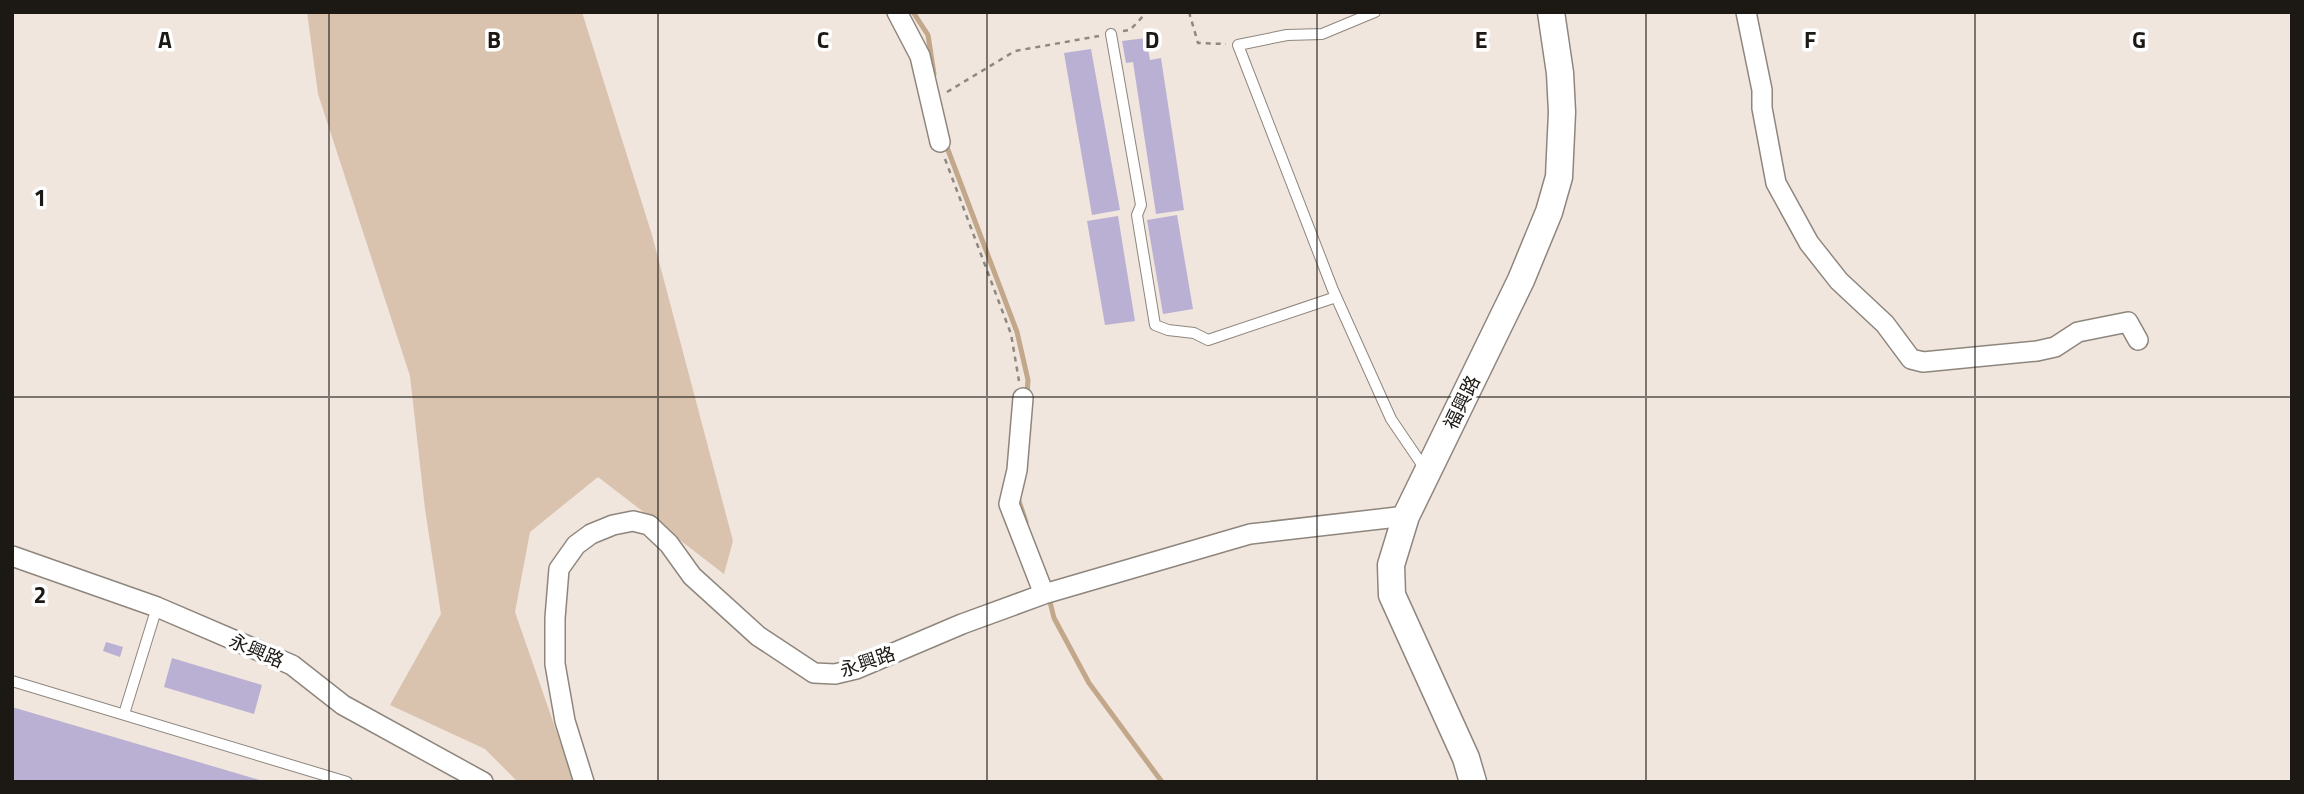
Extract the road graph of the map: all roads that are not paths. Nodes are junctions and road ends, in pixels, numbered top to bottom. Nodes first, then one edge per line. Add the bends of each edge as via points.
1 (897, 12) edge
2 (1375, 12) edge
3 (1551, 12) edge
4 (1746, 12) edge
5 (1111, 34) road end
6 (940, 142) road end
7 (1336, 297) junction
8 (2138, 340) dead end
9 (1023, 398) road end
10 (1427, 472) junction
11 (1406, 516) junction
12 (12, 556) edge
13 (1044, 594) junction
14 (157, 607) junction
15 (12, 681) edge
16 (124, 715) junction
17 (347, 782) edge
18 (483, 782) edge
19 (584, 782) edge
20 (1473, 782) edge

1 - 6 street via 920,56
2 - 7 lane via 1322,34 1287,34 1238,45
3 - 10 street, 福興路 via 1562,112 1559,177 1521,280
4 - 8 street via 1776,183 1839,281 1885,324 1912,359 1923,362 2037,351 2055,347 2078,332 2128,322
5 - 7 lane via 1141,205 1137,215 1155,325 1208,340
7 - 10 lane via 1391,419
9 - 13 street via 1009,504
10 - 11 street, 福興路
11 - 13 street, 永興路 via 1251,534
11 - 20 street, 福興路 via 1391,565 1392,595
12 - 14 street, 永興路
13 - 19 street, 永興路 via 856,669 814,673 727,609 649,525 633,520 613,525 576,545 559,569 555,664 565,721
14 - 16 lane
14 - 18 street, 永興路 via 292,665 344,705
15 - 16 lane
16 - 17 lane

